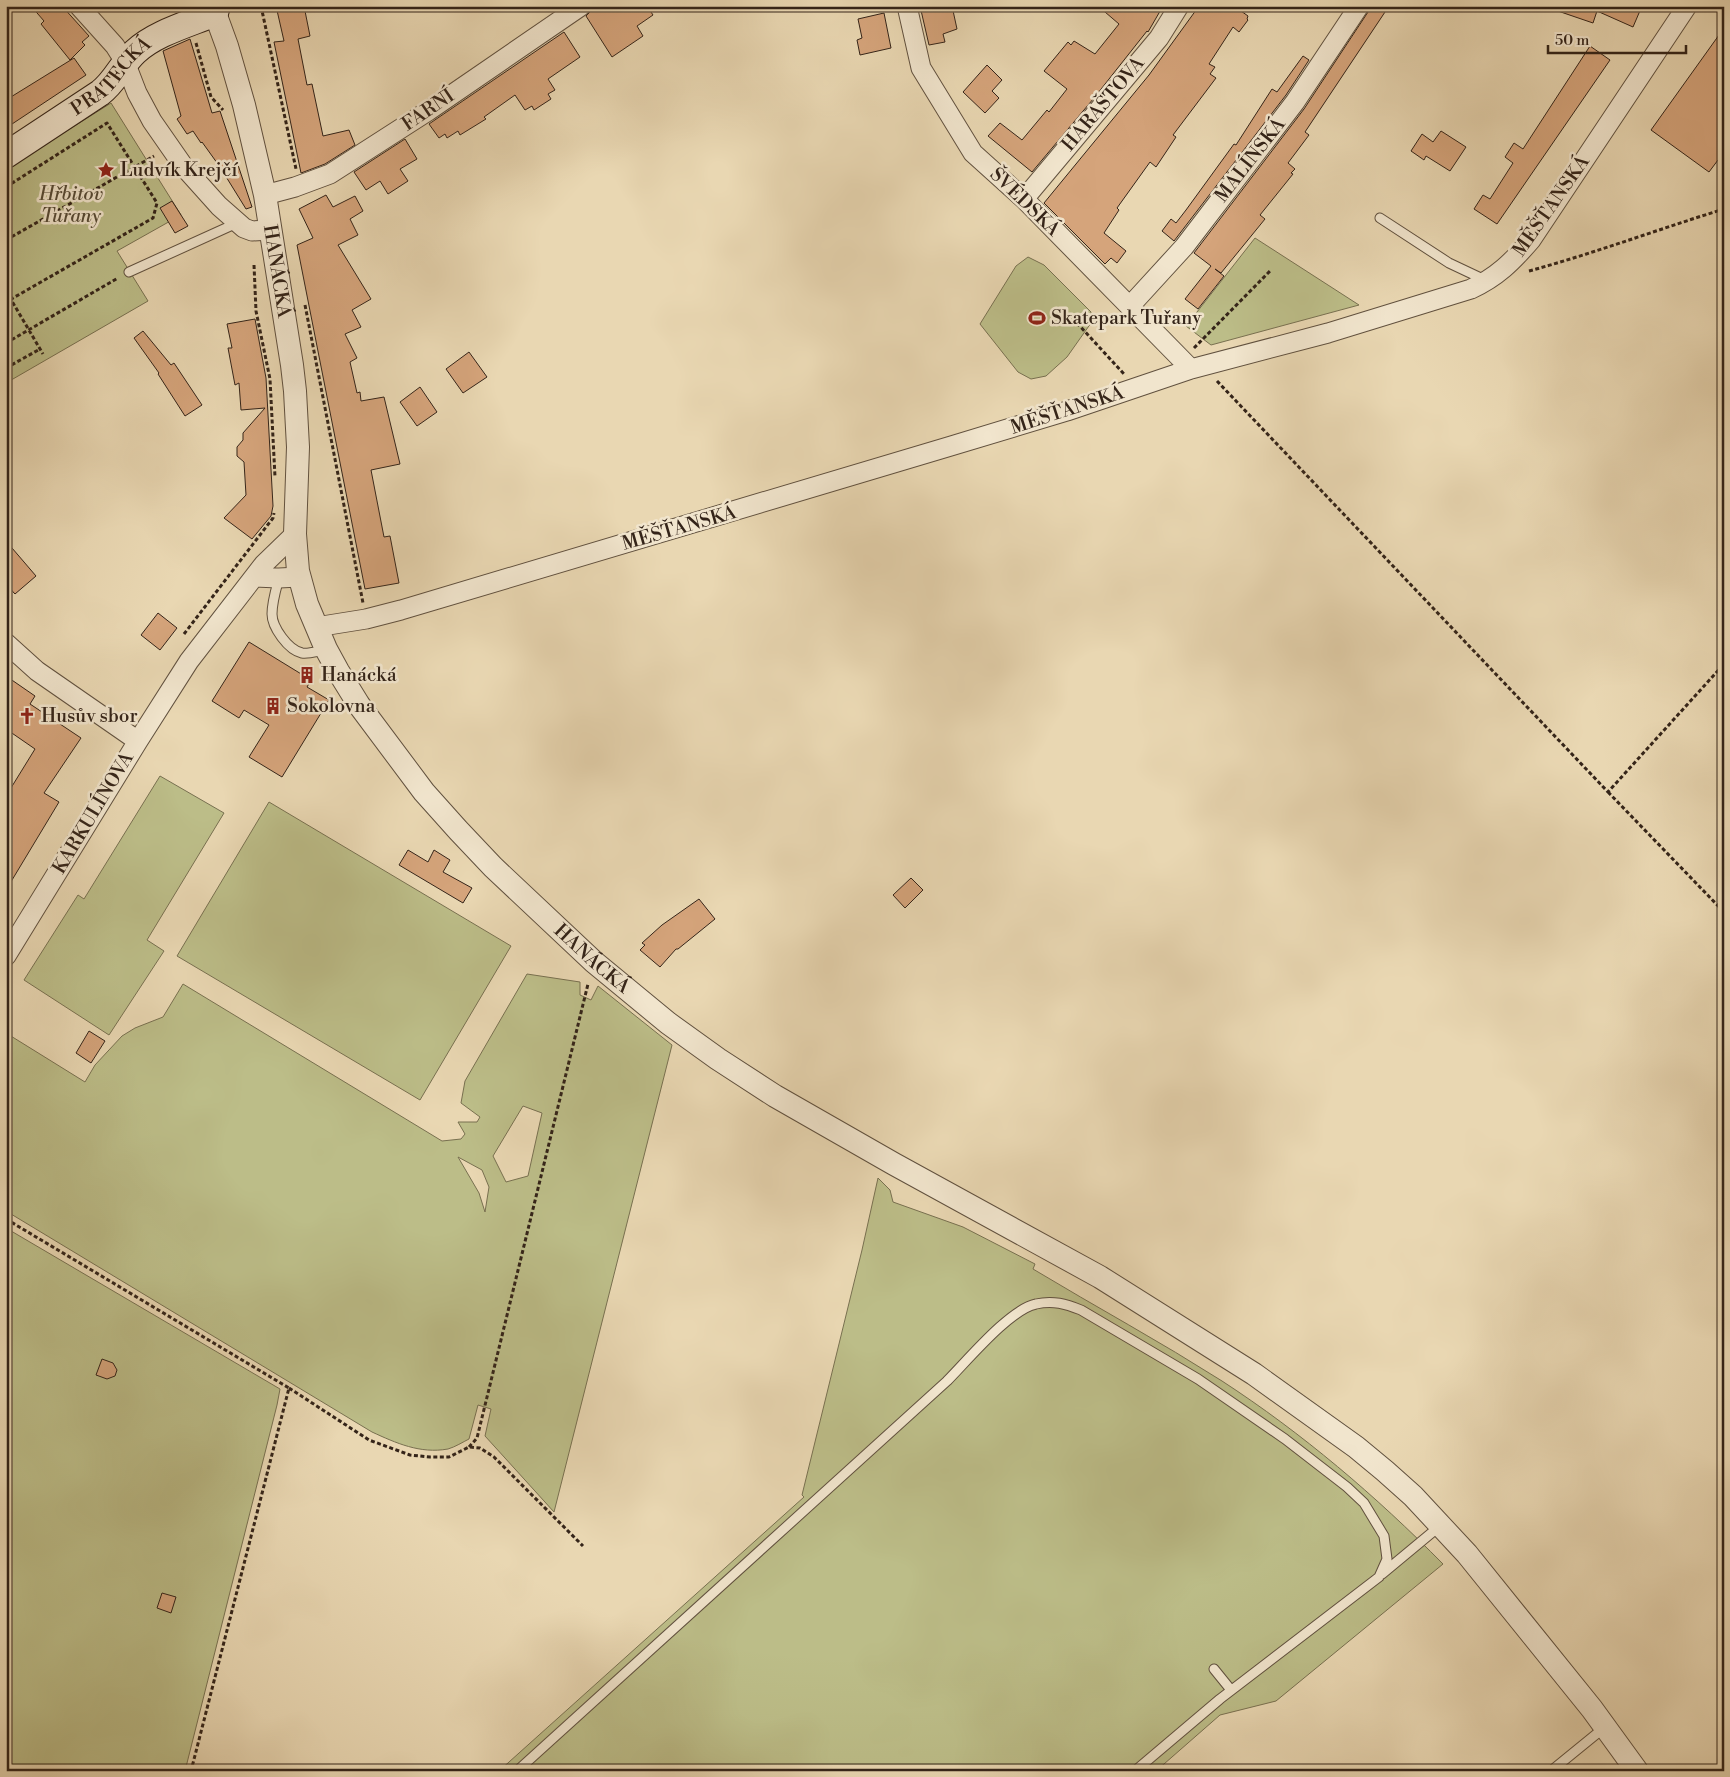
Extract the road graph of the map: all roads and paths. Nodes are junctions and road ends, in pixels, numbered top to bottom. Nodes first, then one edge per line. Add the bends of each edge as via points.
1 (79, 6) edge
2 (261, 6) edge
3 (581, 6) edge
4 (907, 6) edge
5 (1179, 6) edge
6 (1359, 6) edge
7 (1687, 6) edge
8 (215, 9) edge
9 (188, 25) junction
10 (124, 62) junction
11 (224, 111) dead end
12 (169, 147) junction
13 (6, 155) edge
14 (134, 167) junction
15 (300, 186) junction
16 (6, 187) edge
17 (265, 194) junction
18 (1024, 199) junction
19 (1724, 209) edge
20 (1380, 218) dead end
21 (253, 228) junction
22 (6, 240) edge
23 (1271, 270) dead end
24 (129, 272) joint
25 (1524, 272) dead end
26 (1488, 282) junction
27 (6, 291) edge
28 (303, 297) dead end
29 (11, 299) junction
30 (6, 302) edge
31 (1130, 306) junction
32 (1077, 323) dead end
33 (29, 331) junction
34 (6, 343) edge
35 (40, 349) junction
36 (43, 354) dead end
37 (1192, 365) junction
38 (6, 368) edge
39 (1136, 388) junction
40 (275, 478) dead end
41 (275, 511) dead end
42 (295, 534) junction
43 (254, 576) junction
44 (289, 578) junction
45 (366, 620) junction
46 (316, 627) junction
47 (182, 637) dead end
48 (6, 643) edge
49 (326, 649) junction
50 (1724, 664) edge
51 (138, 741) junction
52 (1608, 792) junction
53 (1724, 912) edge
54 (6, 956) edge
55 (594, 962) junction
56 (6, 1219) edge
57 (289, 1388) junction
58 (469, 1447) junction
59 (1441, 1525) junction
60 (583, 1546) dead end
61 (1379, 1577) junction
62 (1214, 1669) dead end
63 (1231, 1690) junction
64 (1605, 1727) junction
65 (192, 1771) edge
66 (516, 1771) edge
67 (1136, 1771) edge
68 (1551, 1771) edge
69 (1637, 1771) edge

1 - 10 street via 115,46
2 - 15 path
3 - 15 street, FARNÍ via 330,174
4 - 18 street, ŠVÉDSKÁ via 920,68 972,153
5 - 18 street, HARAŠTOVA via 1159,38
6 - 31 street, MALÍNSKÁ via 1295,102 1184,246
7 - 26 street, MĚŠŤANSKÁ via 1531,240
8 - 9 main road, PRATECKÁ
8 - 17 street, HANÁCKÁ via 244,105
9 - 10 main road, PRATECKÁ via 145,43
9 - 11 path via 211,97
10 - 12 street via 137,93
10 - 13 main road, PRATECKÁ via 113,82 100,93
12 - 14 path
12 - 21 street via 219,206
14 - 16 path via 107,123
14 - 22 path
14 - 29 path via 157,203 153,218
15 - 17 street, FARNÍ
17 - 21 street, HANÁCKÁ
18 - 31 street, ŠVÉDSKÁ
19 - 25 path
20 - 26 lane via 1449,263
21 - 24 lane
21 - 40 path via 256,310 270,379
21 - 42 street, HANÁCKÁ via 295,391 298,447
23 - 37 path
24 - 33 path
26 - 37 street, MĚŠŤANSKÁ via 1453,296 1337,330
27 - 29 path
28 - 45 path
29 - 30 path
29 - 33 path
31 - 37 street, ŠVÉDSKÁ
32 - 39 path
33 - 34 path
33 - 35 path
35 - 36 path
35 - 38 path
37 - 39 street, MĚŠŤANSKÁ
37 - 52 path
39 - 45 street, MĚŠŤANSKÁ
41 - 47 path via 273,518
42 - 43 street, KARKULÍNOVA
42 - 44 street, HANÁCKÁ
43 - 44 street
43 - 51 street, KARKULÍNOVA via 189,661
44 - 46 street, HANÁCKÁ via 307,604
44 - 49 lane via 272,612 277,632 299,652
45 - 46 street, MĚŠŤANSKÁ
46 - 49 street, HANÁCKÁ
48 - 51 street via 37,671
49 - 55 street, HANÁCKÁ via 359,705 424,792 493,867
50 - 52 path
51 - 54 street, KARKULÍNOVA
52 - 53 path
55 - 58 path via 477,1438
55 - 59 street, HANÁCKÁ via 668,1023 775,1096 1100,1277 1254,1374 1326,1424 1385,1471
56 - 57 path
57 - 58 path via 369,1440 410,1455 449,1457
57 - 65 path
58 - 60 path via 480,1448 494,1457
59 - 61 lane
59 - 64 street, HANÁCKÁ via 1492,1583
61 - 63 lane
61 - 66 lane via 1387,1559 1384,1536 1364,1503 1347,1487 1205,1384 1081,1310 1063,1303 1034,1304 1018,1312 998,1329 947,1381
62 - 63 lane
63 - 67 lane
64 - 68 lane
64 - 69 street, HANÁCKÁ

